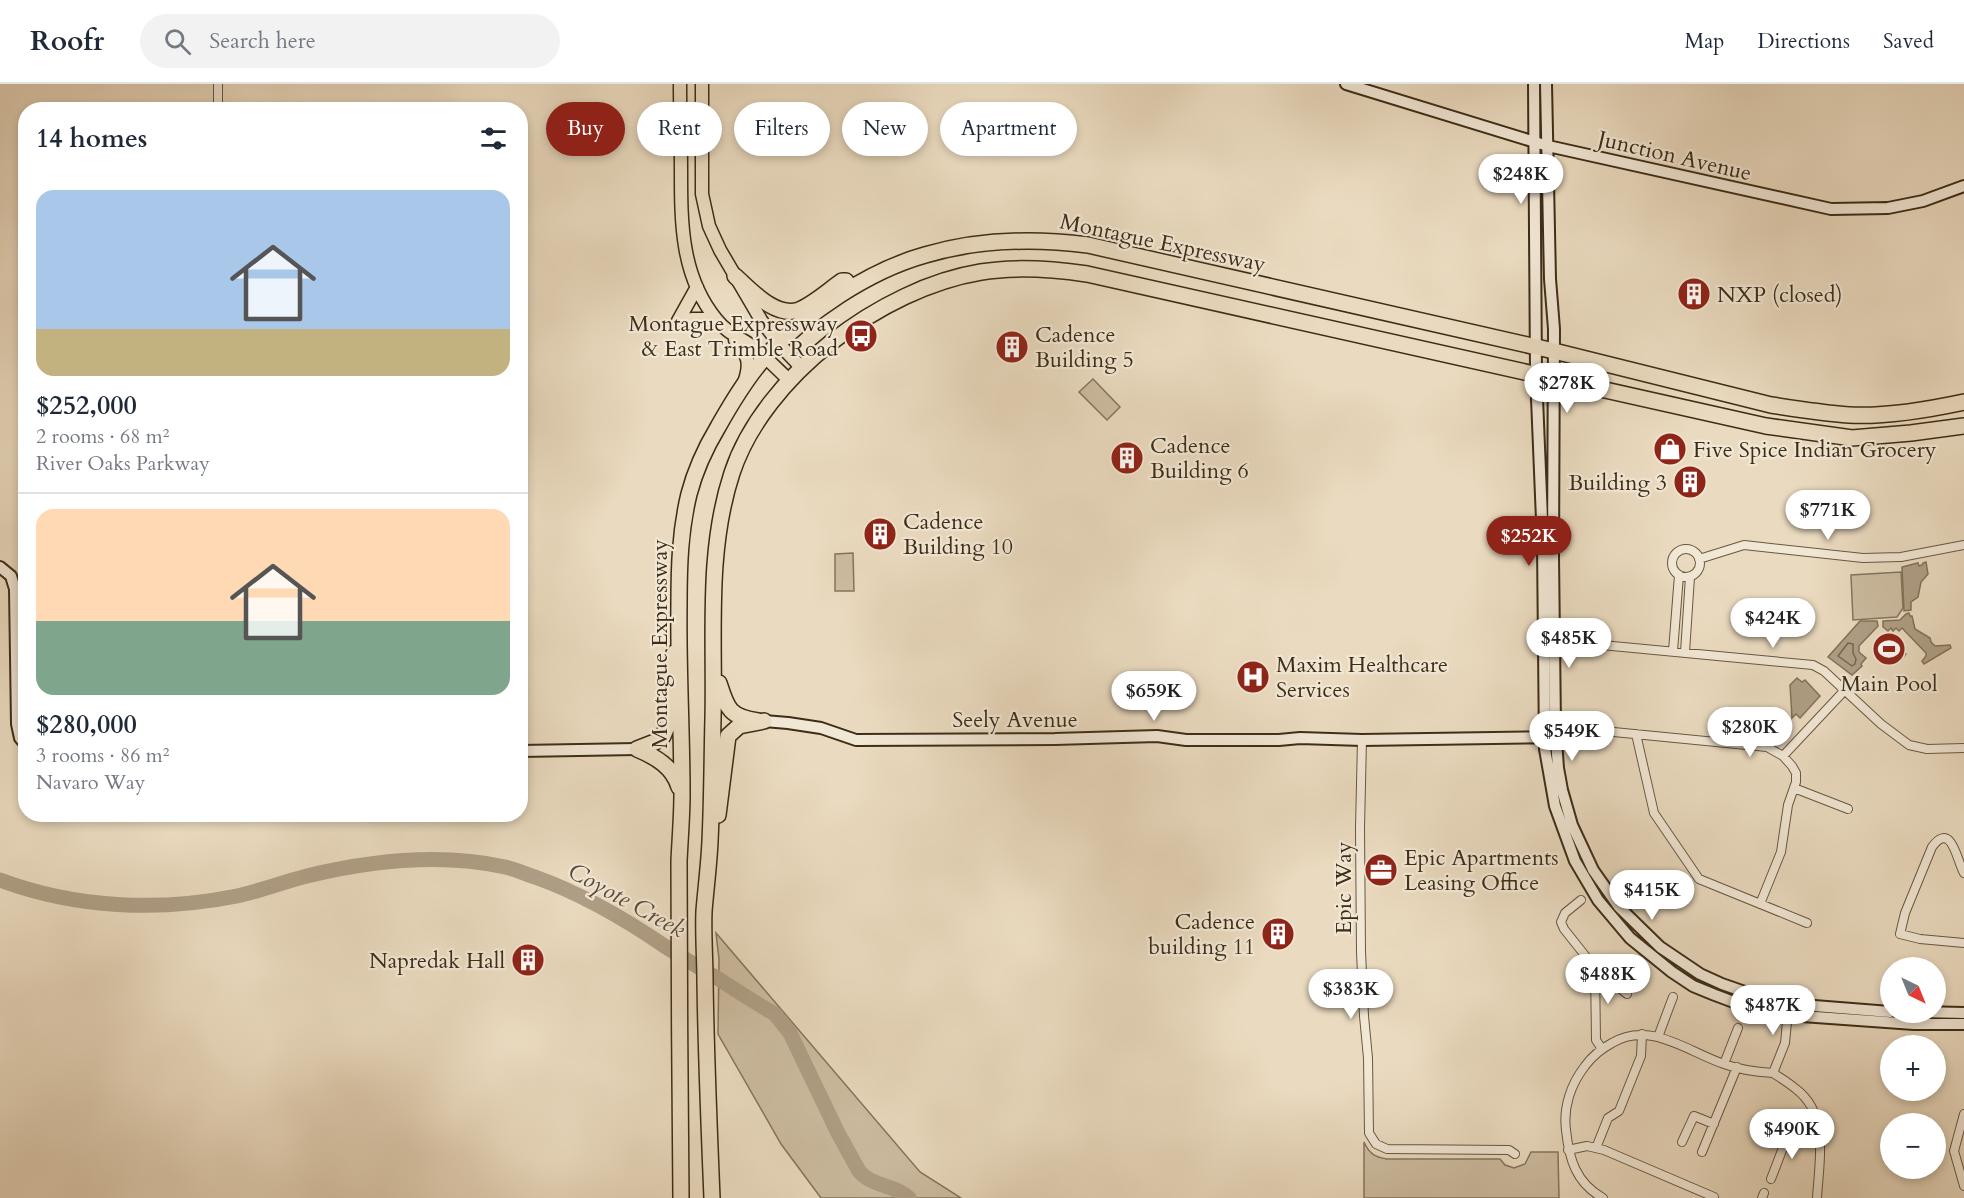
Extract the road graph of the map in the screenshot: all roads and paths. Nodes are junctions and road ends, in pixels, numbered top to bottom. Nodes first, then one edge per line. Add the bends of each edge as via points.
1 (218, 84) edge
2 (680, 84) edge
3 (702, 84) edge
4 (1346, 84) edge
5 (1534, 84) edge
6 (1546, 84) edge
7 (218, 102) edge
8 (1535, 143) junction
9 (1548, 146) junction
10 (1964, 186) edge
11 (735, 276) junction
12 (867, 279) junction
13 (697, 287) junction
14 (716, 319) junction
15 (730, 334) junction
16 (779, 344) junction
17 (1536, 348) junction
18 (1554, 351) junction
19 (765, 358) junction
20 (802, 368) junction
21 (1536, 374) junction
22 (1552, 379) junction
23 (789, 381) junction
24 (743, 385) junction
25 (1964, 402) edge
26 (1964, 426) edge
27 (1541, 491) junction
28 (1964, 545) edge
29 (1552, 556) junction
30 (1699, 559) junction
31 (0, 567) edge
32 (1679, 575) junction
33 (1690, 576) junction
34 (678, 634) junction
35 (1549, 640) junction
36 (1673, 651) junction
37 (1685, 652) junction
38 (714, 670) junction
39 (1845, 690) junction
40 (764, 721) junction
41 (18, 729) edge
42 (1583, 729) dead end
43 (1636, 734) junction
44 (1551, 737) junction
45 (1362, 740) junction
46 (1964, 748) edge
47 (637, 749) junction
48 (528, 751) edge
49 (1783, 756) junction
50 (1794, 788) junction
51 (682, 794) junction
52 (1848, 809) dead end
53 (710, 843) junction
54 (1964, 873) edge
55 (1581, 900) dead end
56 (1760, 904) junction
57 (1807, 923) dead end
58 (1964, 943) edge
59 (1595, 968) junction
60 (1627, 994) dead end
61 (1673, 997) dead end
62 (1789, 1004) junction
63 (1880, 1010) edge
64 (1946, 1013) edge
65 (1964, 1013) edge
66 (1788, 1015) junction
67 (1964, 1024) edge
68 (1738, 1028) dead end
69 (1642, 1034) junction
70 (1658, 1036) junction
71 (1602, 1048) junction
72 (1724, 1064) junction
73 (1737, 1067) junction
74 (1773, 1073) junction
75 (1964, 1114) edge
76 (1714, 1124) junction
77 (1769, 1124) dead end
78 (1789, 1132) junction
79 (1821, 1137) junction
80 (1682, 1142) dead end
81 (1596, 1148) junction
82 (1568, 1150) junction
83 (1702, 1152) dead end
84 (1515, 1154) dead end
85 (1771, 1179) dead end
86 (1964, 1186) edge
87 (1588, 1194) edge
88 (1714, 1197) edge
89 (681, 1198) edge
90 (712, 1198) edge
91 (1603, 1198) edge
92 (1817, 1198) edge

1 - 7 street
2 - 13 main road via 682,236
3 - 11 main road via 704,210
4 - 8 street, Junction Avenue
5 - 8 street
6 - 9 street
8 - 9 street, Junction Avenue
8 - 17 street
9 - 10 street, Junction Avenue via 1831,209 1888,208 1923,201
9 - 18 street
11 - 12 highway via 763,300 786,311 798,310 842,281
11 - 16 main road
12 - 16 highway, Montague Expressway via 844,292
12 - 17 highway, Montague Expressway via 924,255 979,243 1056,241 1088,245
13 - 14 main road
13 - 14 main road via 678,321
14 - 15 main road
15 - 19 main road
15 - 24 main road via 747,356 749,368
16 - 19 highway, Montague Expressway
16 - 20 main road
17 - 18 highway, Montague Expressway
17 - 21 street
18 - 22 street
18 - 25 highway, Montague Expressway via 1663,380 1808,411 1852,415
19 - 23 main road
19 - 24 highway, Montague Expressway
20 - 21 highway, Montague Expressway via 848,331 901,298 945,281 1011,268 1086,274
20 - 23 highway, Montague Expressway
21 - 22 highway, Montague Expressway
21 - 27 street
22 - 26 highway, Montague Expressway via 1766,426 1852,438
22 - 29 street
23 - 38 highway, Montague Expressway via 754,427 733,472 723,506 713,578
24 - 34 highway, Montague Expressway via 712,437 690,491 680,548
27 - 29 street via 1547,503
27 - 35 street
28 - 30 street via 1863,558 1744,545
29 - 35 street
30 - 32 street via 1691,550 1679,552 1672,561
30 - 33 street via 1698,570
31 - 41 street via 11,576 15,589
32 - 33 street
32 - 36 street
33 - 37 street
34 - 47 highway via 668,676 668,724 663,736
34 - 51 highway, Montague Expressway
35 - 36 street
35 - 44 street
36 - 37 street
37 - 39 street via 1813,665
38 - 40 highway via 730,712
38 - 53 highway, Montague Expressway
39 - 46 street via 1909,744 1927,749
39 - 49 street
40 - 45 street, Seely Avenue via 821,728 856,740 1157,736 1186,741
40 - 53 highway via 739,726 728,736 718,820
42 - 43 street
43 - 49 street via 1767,747
43 - 56 street via 1654,813 1699,879
44 - 45 street, Seely Avenue
44 - 62 street via 1572,825 1593,870 1619,907 1660,947 1700,974 1745,993
44 - 66 street via 1551,791 1566,840 1587,882 1616,922 1650,956 1693,986 1739,1004
45 - 84 street, Epic Way via 1361,952 1369,1133 1376,1144 1387,1149 1509,1149
47 - 48 street
47 - 51 highway via 670,769
49 - 50 street via 1796,773
50 - 52 street
50 - 56 street via 1781,852
51 - 89 highway, Montague Expressway
53 - 90 highway, Montague Expressway via 704,920
54 - 58 street via 1956,847 1943,838 1936,841 1900,934
55 - 59 street via 1561,922
56 - 57 street
59 - 60 street
59 - 71 street via 1596,1040
61 - 70 street
62 - 63 street
62 - 66 street
64 - 65 street
66 - 67 street
66 - 74 street via 1785,1043
68 - 72 street
69 - 70 street
69 - 71 street
69 - 81 street via 1641,1056 1619,1112 1608,1118
70 - 72 street
71 - 82 street via 1583,1068 1569,1097 1565,1121
72 - 73 street
73 - 74 street
73 - 76 street
74 - 79 street via 1809,1102
75 - 86 street via 1954,1151
76 - 80 street via 1694,1116
76 - 83 street
77 - 78 street
78 - 79 street
78 - 85 street
79 - 92 street
81 - 82 street
81 - 88 street
82 - 87 street
87 - 91 street

